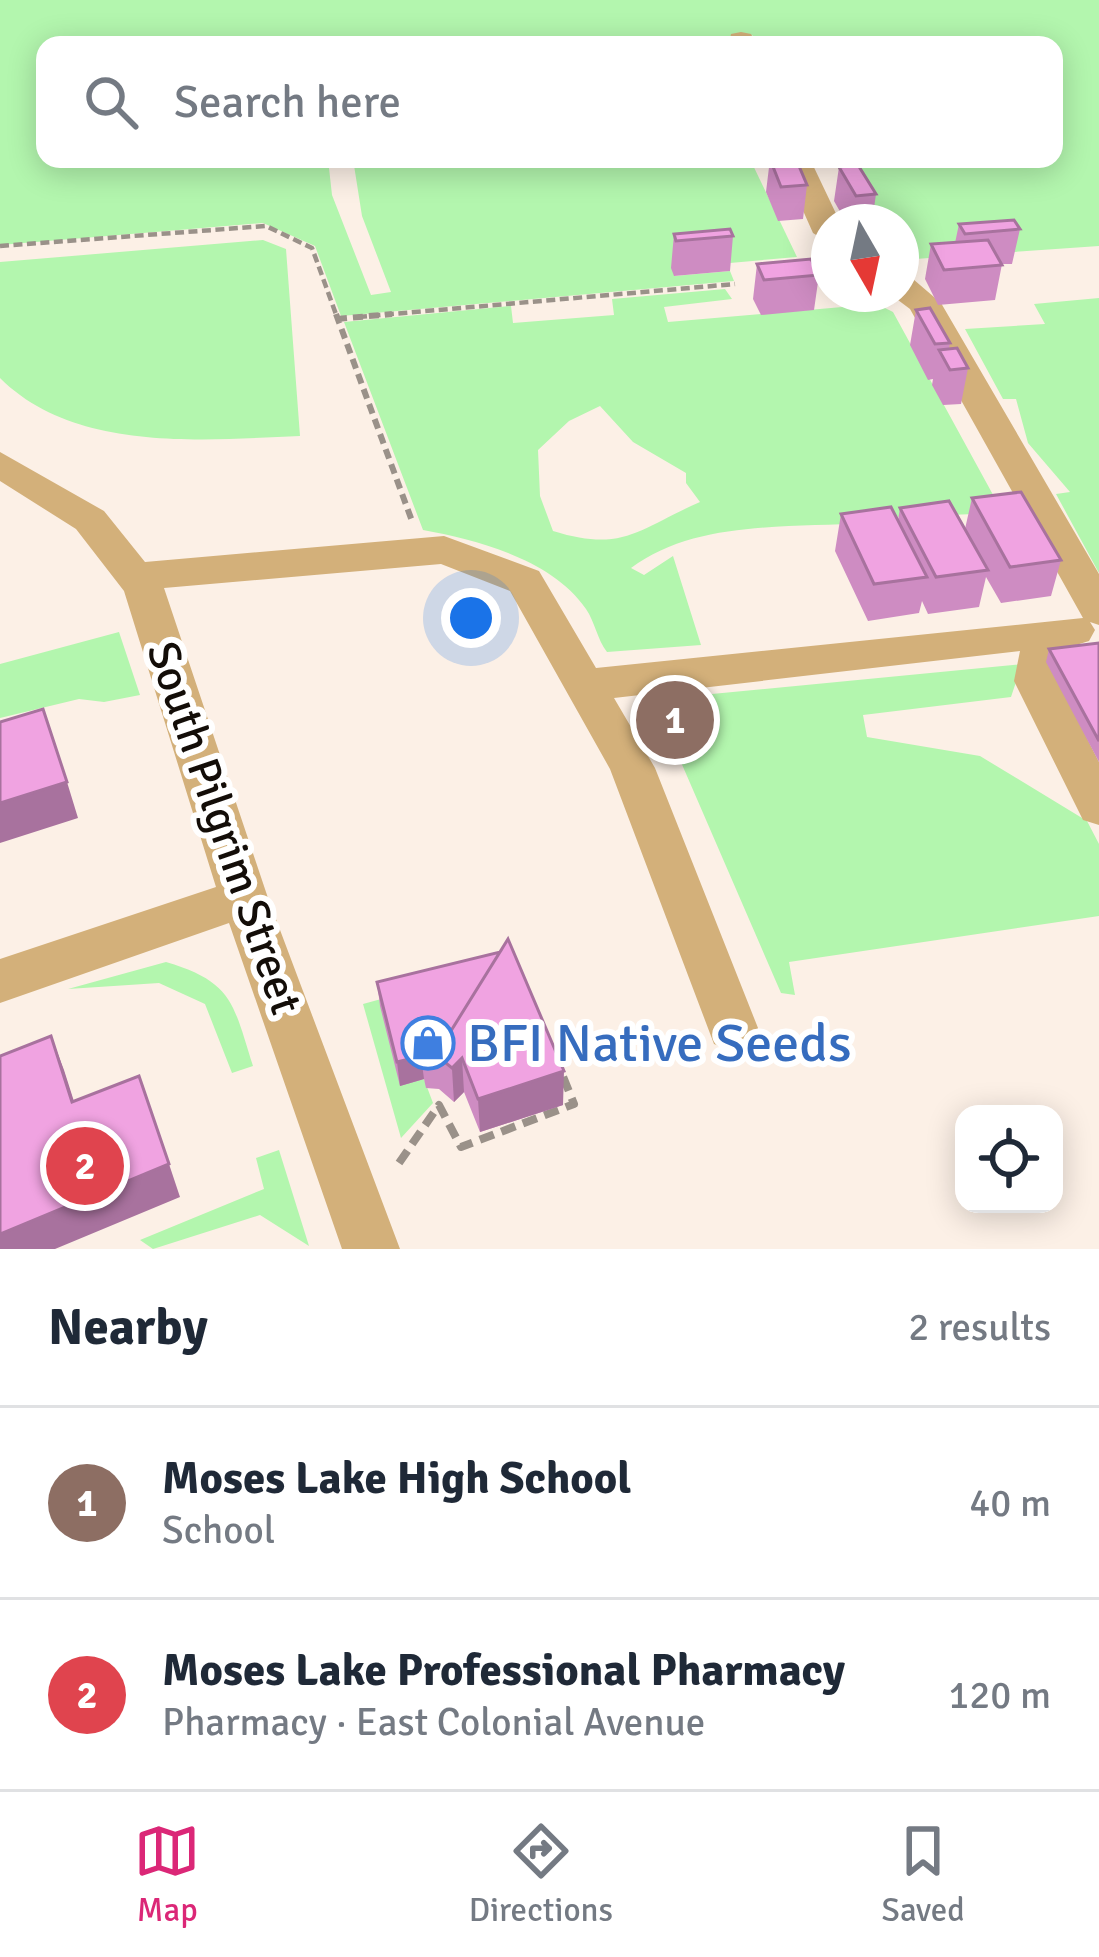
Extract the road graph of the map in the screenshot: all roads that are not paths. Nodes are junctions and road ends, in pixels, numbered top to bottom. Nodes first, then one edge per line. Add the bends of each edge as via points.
1 (799, 168) edge
2 (816, 204) edge
3 (919, 299) edge
4 (0, 464) edge
5 (134, 577) junction
6 (1099, 610) edge
7 (1078, 630) edge
8 (585, 685) junction
9 (1099, 807) edge
10 (244, 898) junction
11 (0, 981) edge
12 (732, 1028) dead end
13 (371, 1249) edge

1 - 2 street
3 - 6 street
4 - 5 street, South Pilgrim Street via 90,520
5 - 8 street via 444,550 525,581
5 - 10 street, South Pilgrim Street
7 - 8 street
7 - 9 street via 1043,643 1036,681
8 - 12 street via 632,768
10 - 11 street
10 - 13 street, South Pilgrim Street

